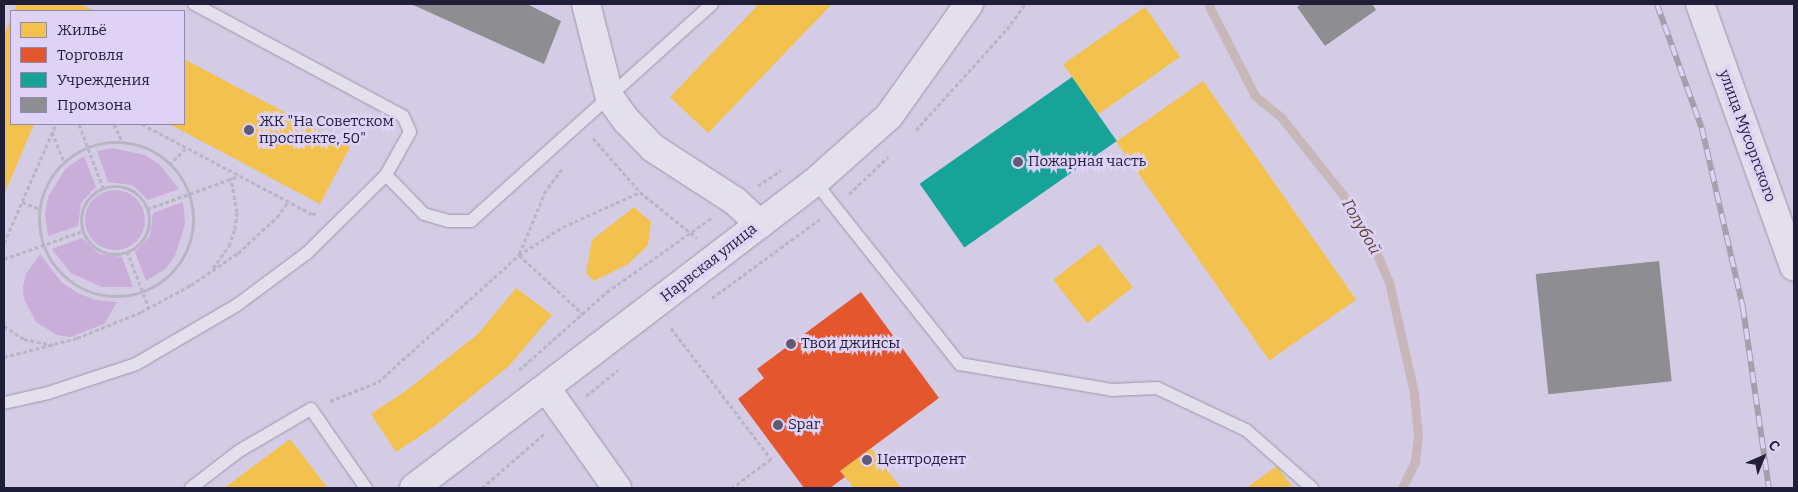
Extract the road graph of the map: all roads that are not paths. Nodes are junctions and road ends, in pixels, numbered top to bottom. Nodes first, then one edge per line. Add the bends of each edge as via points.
1 (194, 4) edge
2 (586, 4) edge
3 (712, 4) edge
4 (969, 4) edge
5 (1700, 4) edge
6 (610, 98) junction
7 (386, 175) junction
8 (815, 182) junction
9 (760, 224) junction
10 (1794, 267) edge
11 (546, 388) junction
12 (4, 403) edge
13 (192, 488) edge
14 (366, 488) edge
15 (414, 488) edge
16 (616, 488) edge
17 (1312, 488) edge

1 - 7 lane via 403,116 410,132
2 - 6 main road
3 - 6 lane
4 - 8 main road, Нарвская улица via 889,116
5 - 10 main road, улица Мусоргского
6 - 7 lane via 471,221 448,221 424,214
6 - 9 main road via 653,148 735,201
7 - 12 lane via 307,253 237,305 136,364 48,393
8 - 9 main road, Нарвская улица
8 - 17 lane via 960,364 1112,390 1157,388 1246,430
9 - 11 main road, Нарвская улица
11 - 15 main road, Нарвская улица
11 - 16 main road
13 - 14 lane via 239,451 311,409

